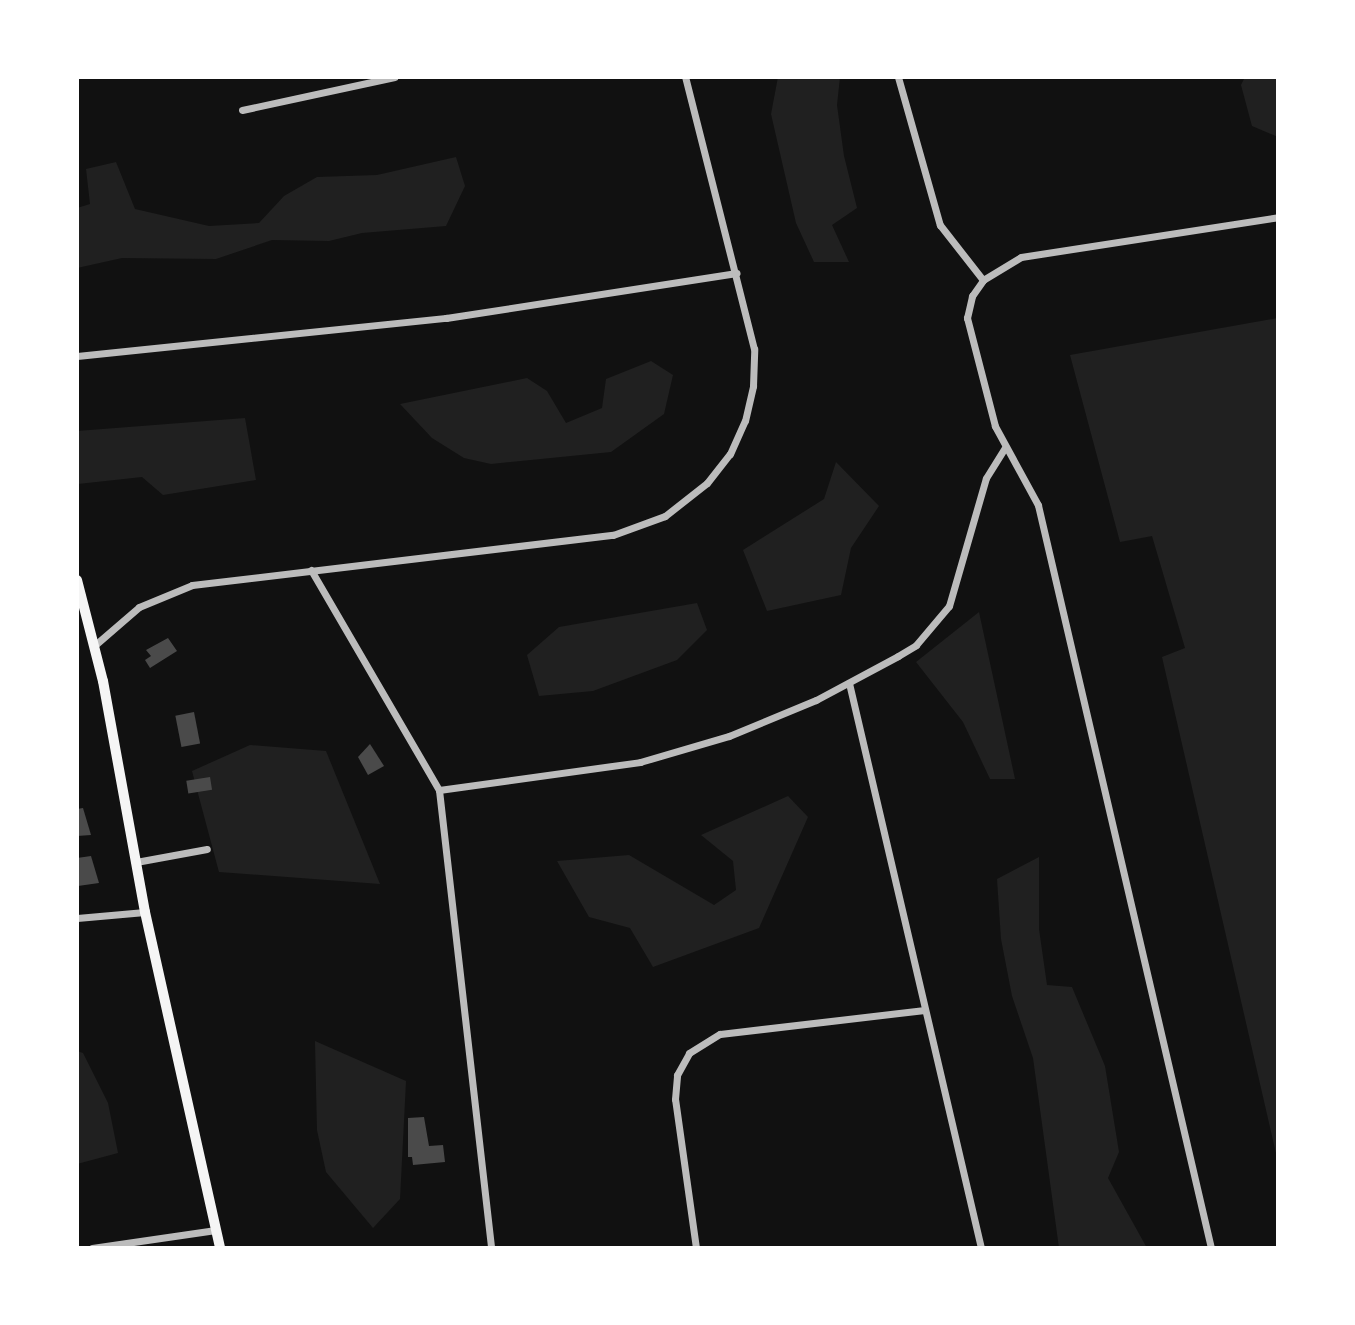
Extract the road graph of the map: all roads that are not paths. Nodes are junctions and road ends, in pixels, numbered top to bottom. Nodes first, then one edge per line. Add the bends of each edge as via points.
1 (394, 77) edge
2 (685, 77) edge
3 (898, 77) edge
4 (242, 110) dead end
5 (1278, 216) edge
6 (737, 273) junction
7 (983, 280) junction
8 (77, 356) edge
9 (1005, 447) junction
10 (310, 570) junction
11 (77, 580) edge
12 (95, 645) junction
13 (849, 683) junction
14 (439, 790) junction
15 (207, 849) dead end
16 (136, 862) junction
17 (145, 912) junction
18 (77, 918) edge
19 (925, 1010) junction
20 (216, 1230) junction
21 (92, 1248) edge
22 (220, 1248) edge
23 (491, 1248) edge
24 (696, 1248) edge
25 (981, 1248) edge
26 (1211, 1248) edge

1 - 4 street
2 - 6 street
3 - 7 street via 940,225
5 - 7 street via 1021,257
6 - 8 street via 446,318
6 - 10 street via 754,349 750,404 724,462 680,507 613,535
7 - 9 street via 972,296 968,333
9 - 13 street via 986,478 949,606 916,645
9 - 26 street via 1038,505
10 - 12 street via 173,591 124,618
10 - 14 street
11 - 12 main road
12 - 16 main road
13 - 14 street via 730,736 640,762
13 - 19 street
14 - 23 street
15 - 16 street
16 - 17 main road
17 - 18 street
17 - 20 main road
19 - 24 street via 720,1034 689,1053 677,1075 675,1099
19 - 25 street
20 - 21 street
20 - 22 main road

